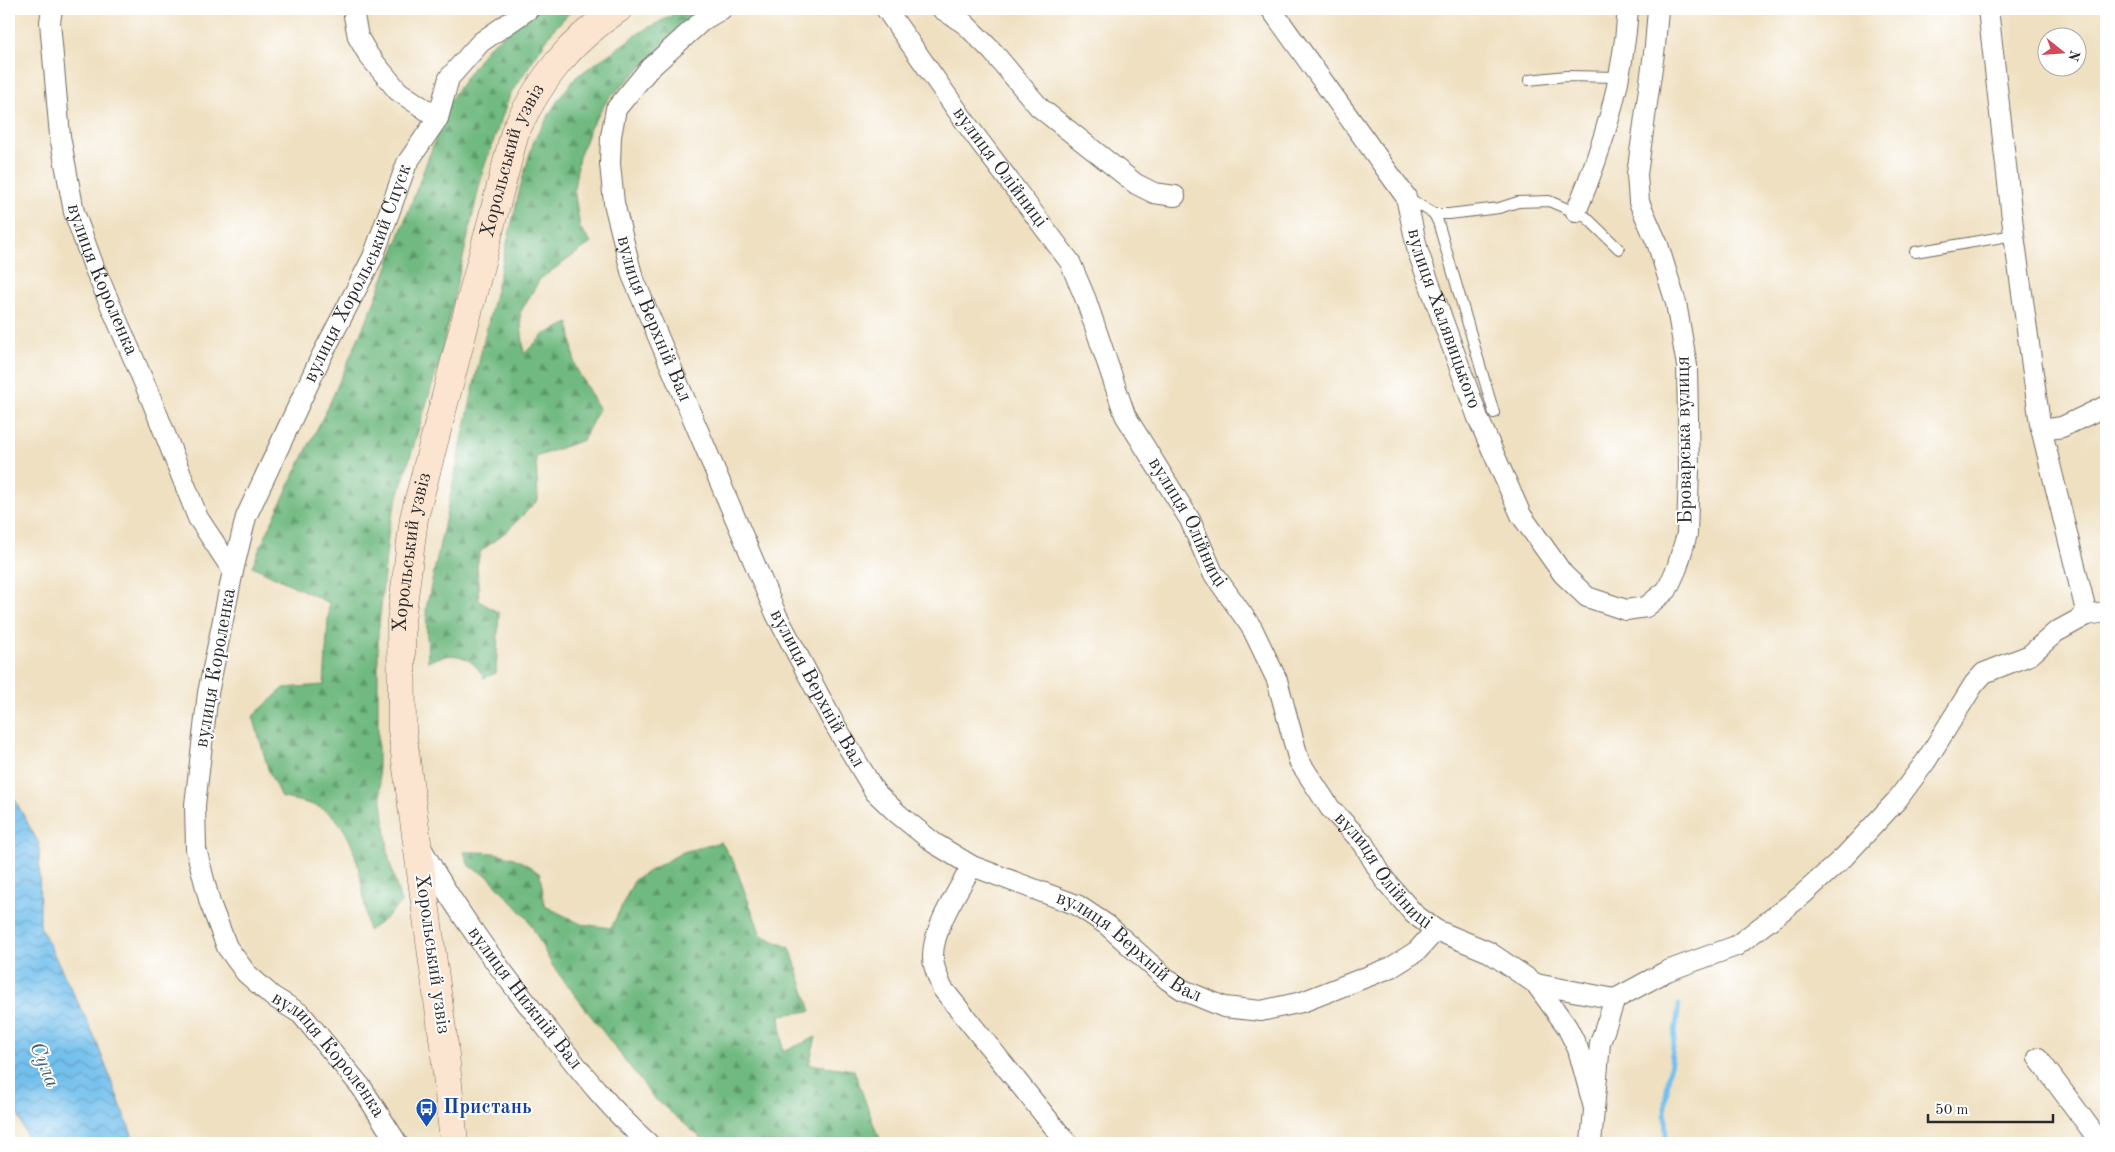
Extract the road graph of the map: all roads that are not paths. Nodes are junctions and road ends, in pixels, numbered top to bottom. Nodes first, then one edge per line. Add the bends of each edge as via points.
1 (52, 9) edge
2 (355, 9) edge
3 (529, 9) edge
4 (618, 9) edge
5 (722, 9) edge
6 (886, 9) edge
7 (942, 9) edge
8 (1271, 9) edge
9 (1628, 9) edge
10 (1658, 9) edge
11 (1988, 9) edge
12 (1620, 77) junction
13 (1529, 80) dead end
14 (438, 118) junction
15 (1174, 196) dead end
16 (1406, 197) junction
17 (1576, 212) junction
18 (1434, 214) junction
19 (2014, 235) junction
20 (1619, 249) dead end
21 (1915, 252) dead end
22 (2106, 406) edge
23 (1494, 413) dead end
24 (2042, 430) junction
25 (233, 572) junction
26 (1626, 610) joint
27 (2097, 613) edge
28 (417, 841) junction
29 (972, 866) junction
30 (1436, 930) junction
31 (1536, 984) junction
32 (1615, 999) junction
33 (2038, 1058) dead end
34 (1594, 1108) junction
35 (397, 1143) edge
36 (454, 1143) edge
37 (648, 1143) edge
38 (1067, 1143) edge
39 (1590, 1143) edge
40 (2100, 1143) edge

1 - 25 street, вулиця Короленка via 50,22 60,136 74,212 198,518
2 - 14 street via 358,37 369,56 398,91
3 - 14 street, вулиця Хорольський Спуск via 481,42 449,78
4 - 28 main road, Хорольський узвіз via 572,46 549,72 515,132 414,518 401,621 402,730
5 - 29 street, вулиця Верхній Вал via 703,20 649,69 616,109 610,164 614,203 632,275 776,614 832,720 875,792 934,843
6 - 30 street, вулиця Олійниці via 970,130 1070,262 1125,415 1190,520 1214,573 1252,628 1277,680 1299,761 1330,808 1363,843 1384,879 1414,914
7 - 15 street via 965,24 988,46 1039,107 1136,184 1154,193
8 - 16 street, вулиця Халявицького
9 - 12 street
10 - 26 street, Броварська вулиця via 1637,174 1639,202 1658,245 1676,303 1687,366 1687,534 1667,590 1646,607
11 - 19 street
12 - 13 lane via 1566,76
12 - 17 street via 1595,166
14 - 25 street, вулиця Хорольський Спуск via 407,163 372,258 321,357 246,517
16 - 18 lane
16 - 26 street, вулиця Халявицького via 1418,252 1458,363 1478,418 1521,515 1563,574 1587,597
17 - 18 lane via 1549,202 1518,202 1498,208
17 - 20 lane via 1586,217
18 - 23 lane
19 - 21 lane
19 - 24 street
22 - 24 street via 2062,427
24 - 27 street
25 - 35 street, вулиця Короленка via 208,693 195,804 196,849 210,903 227,947 246,973 272,996 301,1014 362,1088
27 - 32 street via 2056,632 2030,655 1984,673 1897,800 1844,857 1801,896 1736,946 1667,971
28 - 36 main road, Хорольський узвіз
28 - 37 street, вулиця Нижній Вал via 436,876 512,985 624,1123
29 - 30 street, вулиця Верхній Вал via 1077,905 1108,925 1168,980 1224,1007 1261,1011 1302,1002 1392,967 1417,951
29 - 38 street via 943,920 935,944 933,959 942,988
30 - 31 street, вулиця Олійниці via 1489,952
31 - 32 street
31 - 34 street via 1567,1026 1578,1049
32 - 34 street via 1600,1043
33 - 40 street
34 - 39 street

